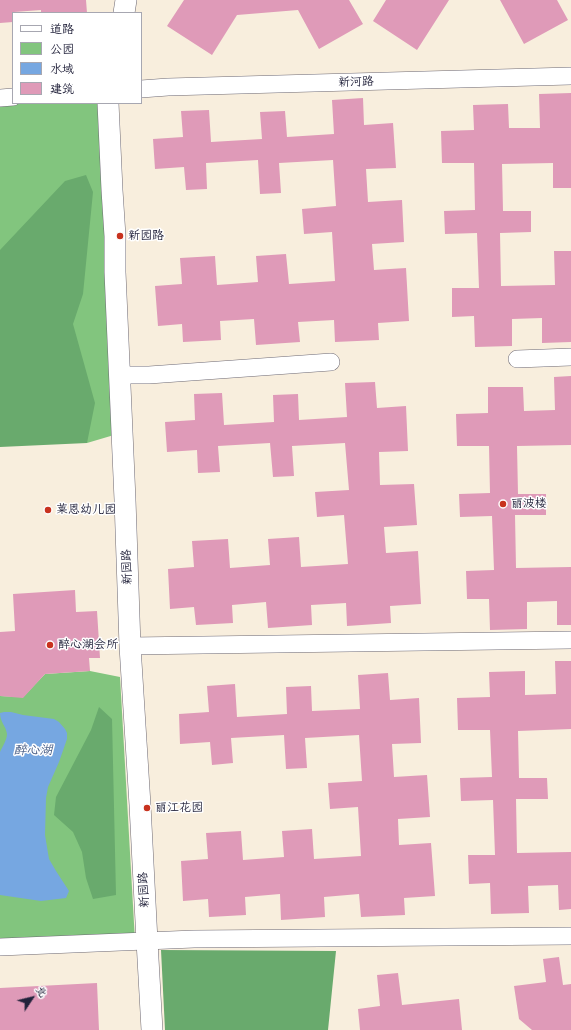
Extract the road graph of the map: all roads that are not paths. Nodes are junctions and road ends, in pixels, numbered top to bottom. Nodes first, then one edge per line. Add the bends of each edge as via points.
1 (126, 0) edge
2 (124, 12) edge
3 (571, 76) edge
4 (142, 89) edge
5 (12, 97) edge
6 (0, 98) edge
7 (108, 104) edge
8 (571, 357) edge
9 (517, 359) dead end
10 (331, 362) dead end
11 (120, 375) junction
12 (571, 640) edge
13 (130, 646) junction
14 (571, 936) edge
15 (147, 941) junction
16 (0, 947) edge
17 (152, 1030) edge

1 - 2 street
3 - 4 street, 新河路
5 - 6 street
7 - 11 street, 新园路 via 116,236 115,272
8 - 9 street
10 - 11 street
11 - 13 street, 新园路
12 - 13 street
13 - 15 street, 新园路
14 - 15 street via 194,938
15 - 16 street
15 - 17 street, 新园路

